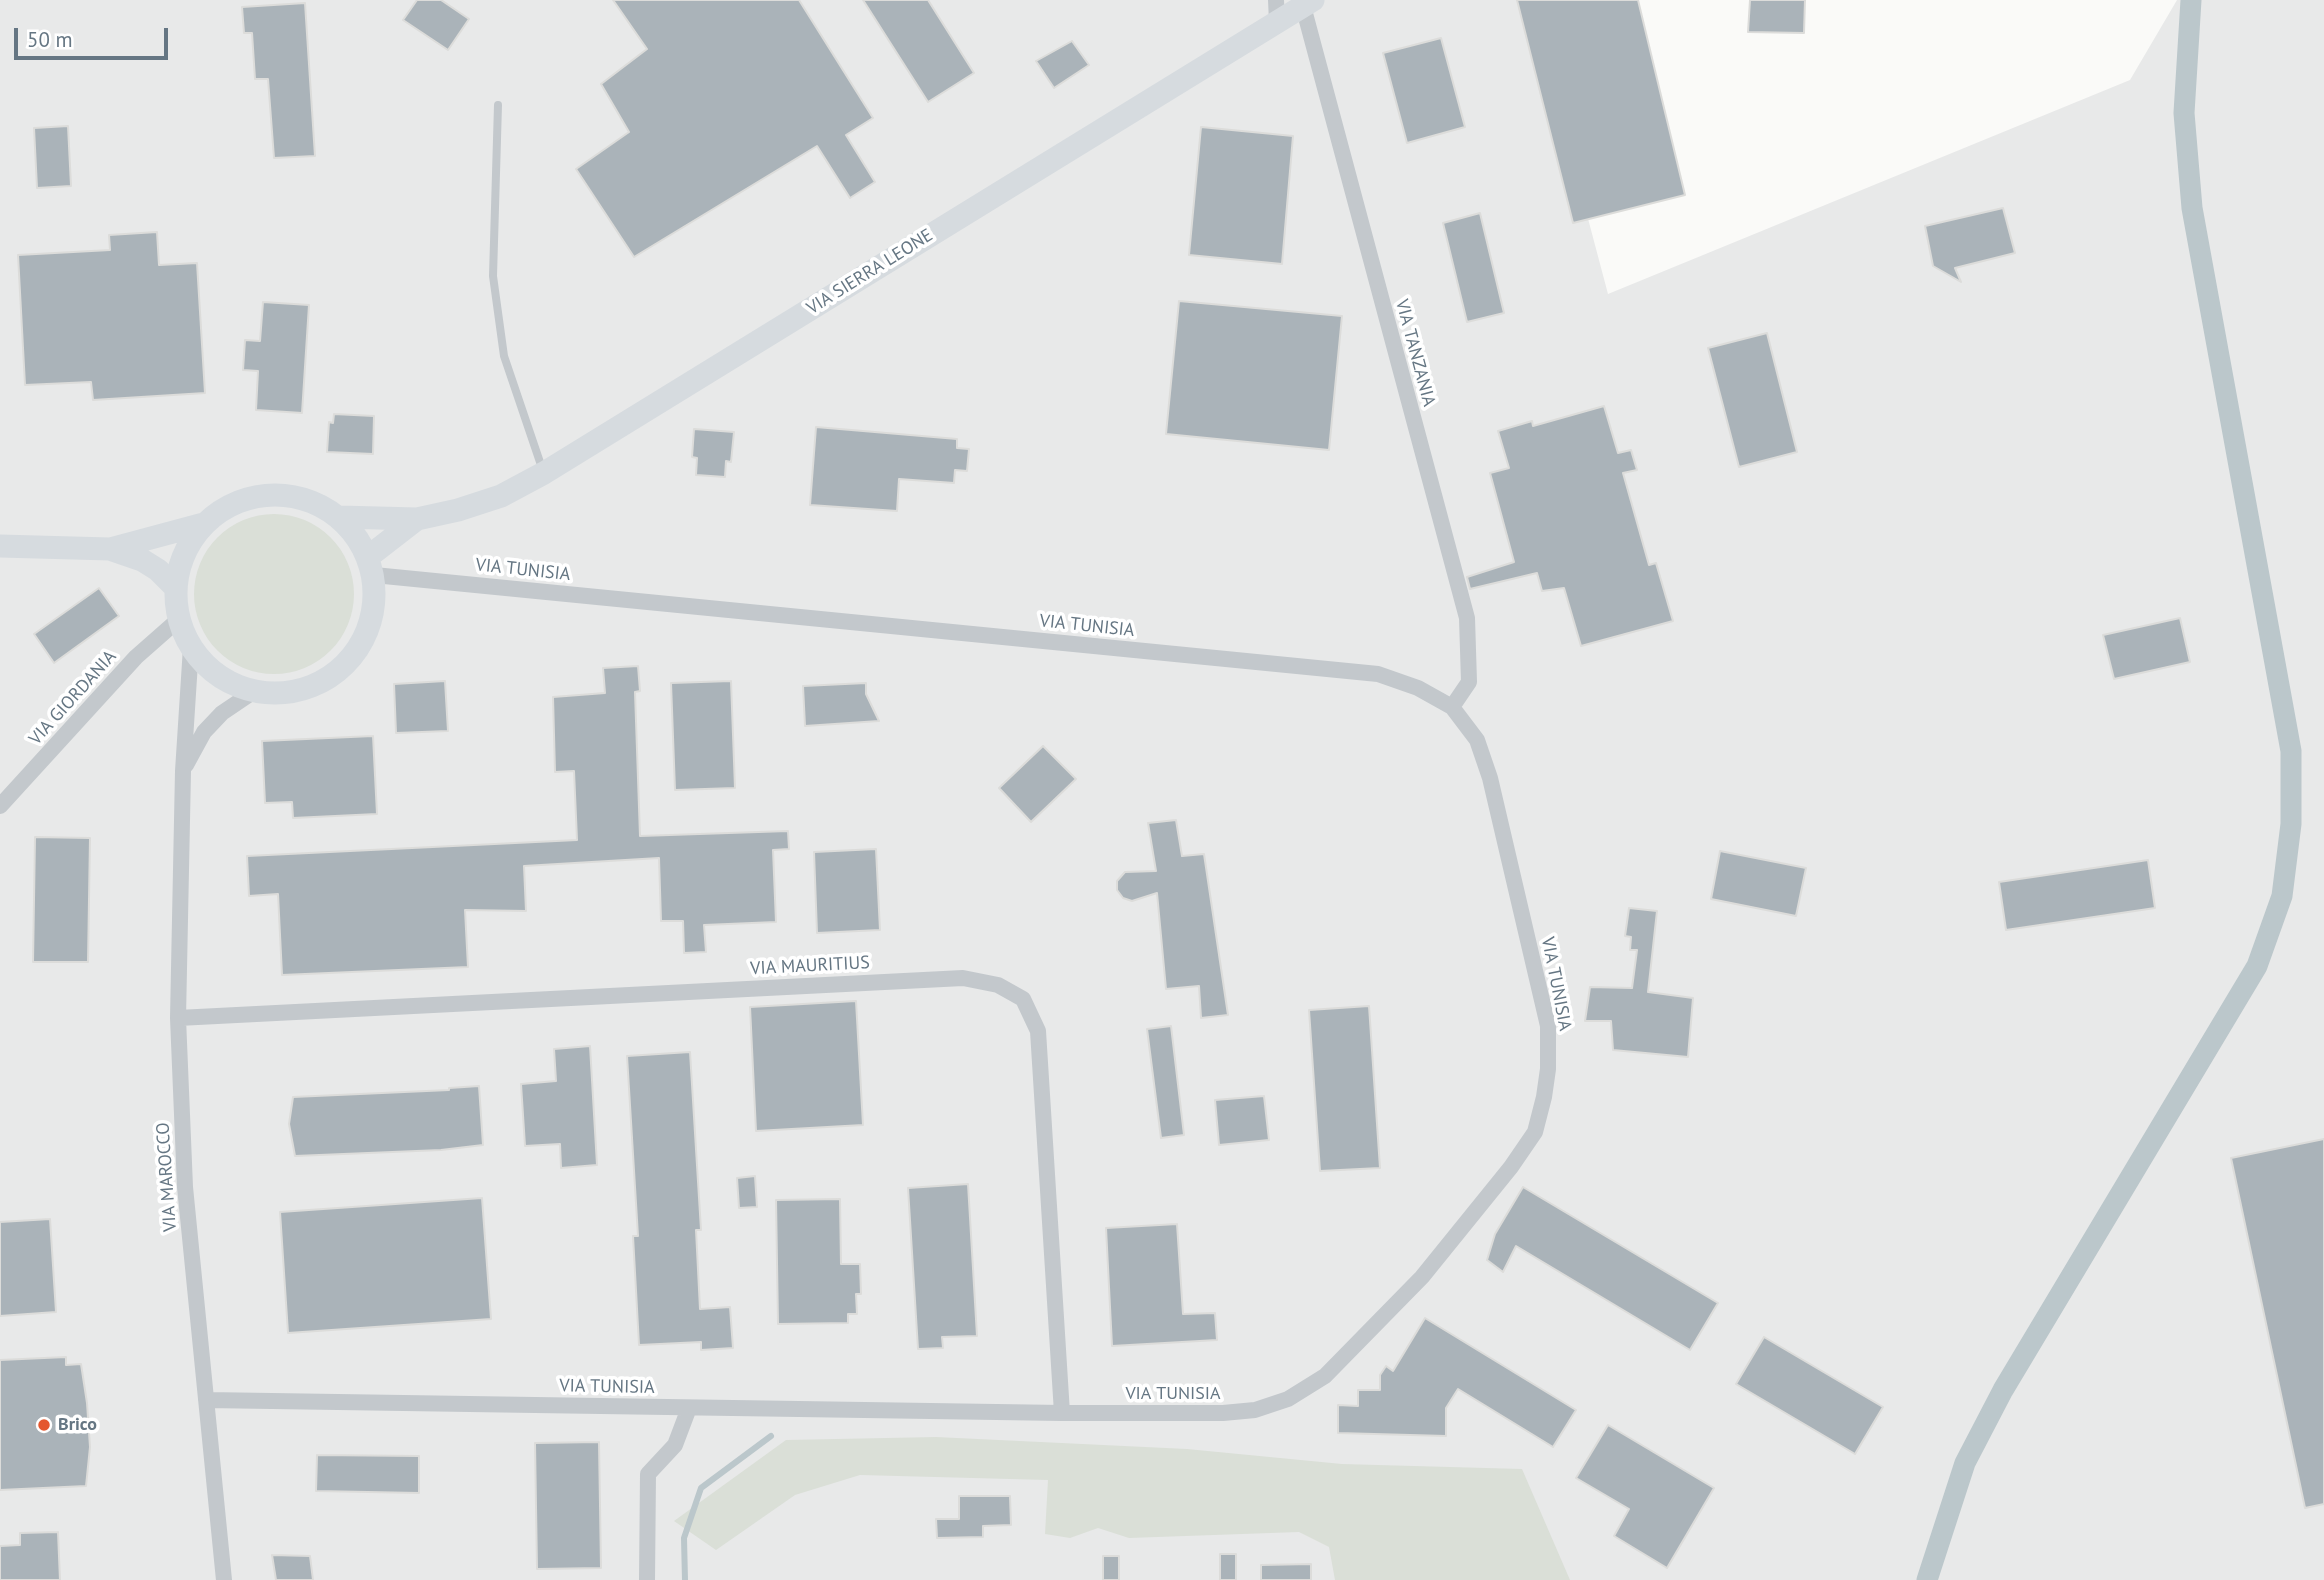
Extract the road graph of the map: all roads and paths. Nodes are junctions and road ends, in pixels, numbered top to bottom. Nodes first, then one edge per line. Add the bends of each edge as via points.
1 (1308, 3) edge
2 (1276, 11) edge
3 (498, 105) dead end
4 (544, 473) junction
5 (339, 517) junction
6 (417, 519) junction
7 (203, 524) junction
8 (0, 546) edge
9 (110, 549) junction
10 (371, 566) junction
11 (175, 587) junction
12 (178, 620) junction
13 (191, 647) junction
14 (253, 692) junction
15 (1452, 707) junction
16 (183, 771) junction
17 (0, 806) edge
18 (177, 1018) junction
19 (206, 1400) junction
20 (689, 1408) junction
21 (1062, 1413) junction
22 (224, 1580) edge
23 (646, 1580) edge

1 - 2 street, VIA SIERRA LEONE
1 - 15 street, VIA TANZANIA via 1467,618 1469,682
2 - 4 street, VIA SIERRA LEONE
3 - 4 lane via 493,276 504,356
4 - 6 street, VIA SIERRA LEONE via 500,496
5 - 6 street, VIA SIERRA LEONE
5 - 7 street via 312,501 277,494 236,502
5 - 10 street via 356,534
6 - 10 street, VIA SIERRA LEONE
7 - 9 street
7 - 11 street via 183,553
8 - 9 street
9 - 11 street via 142,560
10 - 14 street via 373,615 362,645 339,671 317,685 284,694
10 - 15 street, VIA TUNISIA via 1378,674 1418,688
11 - 12 street
12 - 13 street
12 - 17 street, VIA GIORDANIA via 136,657
13 - 14 street via 210,670
13 - 16 street, VIA MAROCCO
14 - 16 street, VIA MAROCCO via 204,732
15 - 21 street, VIA TUNISIA via 1477,740 1490,778 1548,1026 1548,1069 1535,1132 1422,1277 1325,1376 1288,1399 1255,1410 1223,1413
16 - 18 street, VIA MAROCCO
18 - 19 street, VIA MAROCCO via 185,1187
18 - 21 street, VIA MAURITIUS via 963,978 999,985 1023,999 1038,1031
19 - 20 street, VIA TUNISIA
19 - 22 street, VIA MAROCCO
20 - 21 street, VIA TUNISIA
20 - 23 street via 675,1445 648,1474

